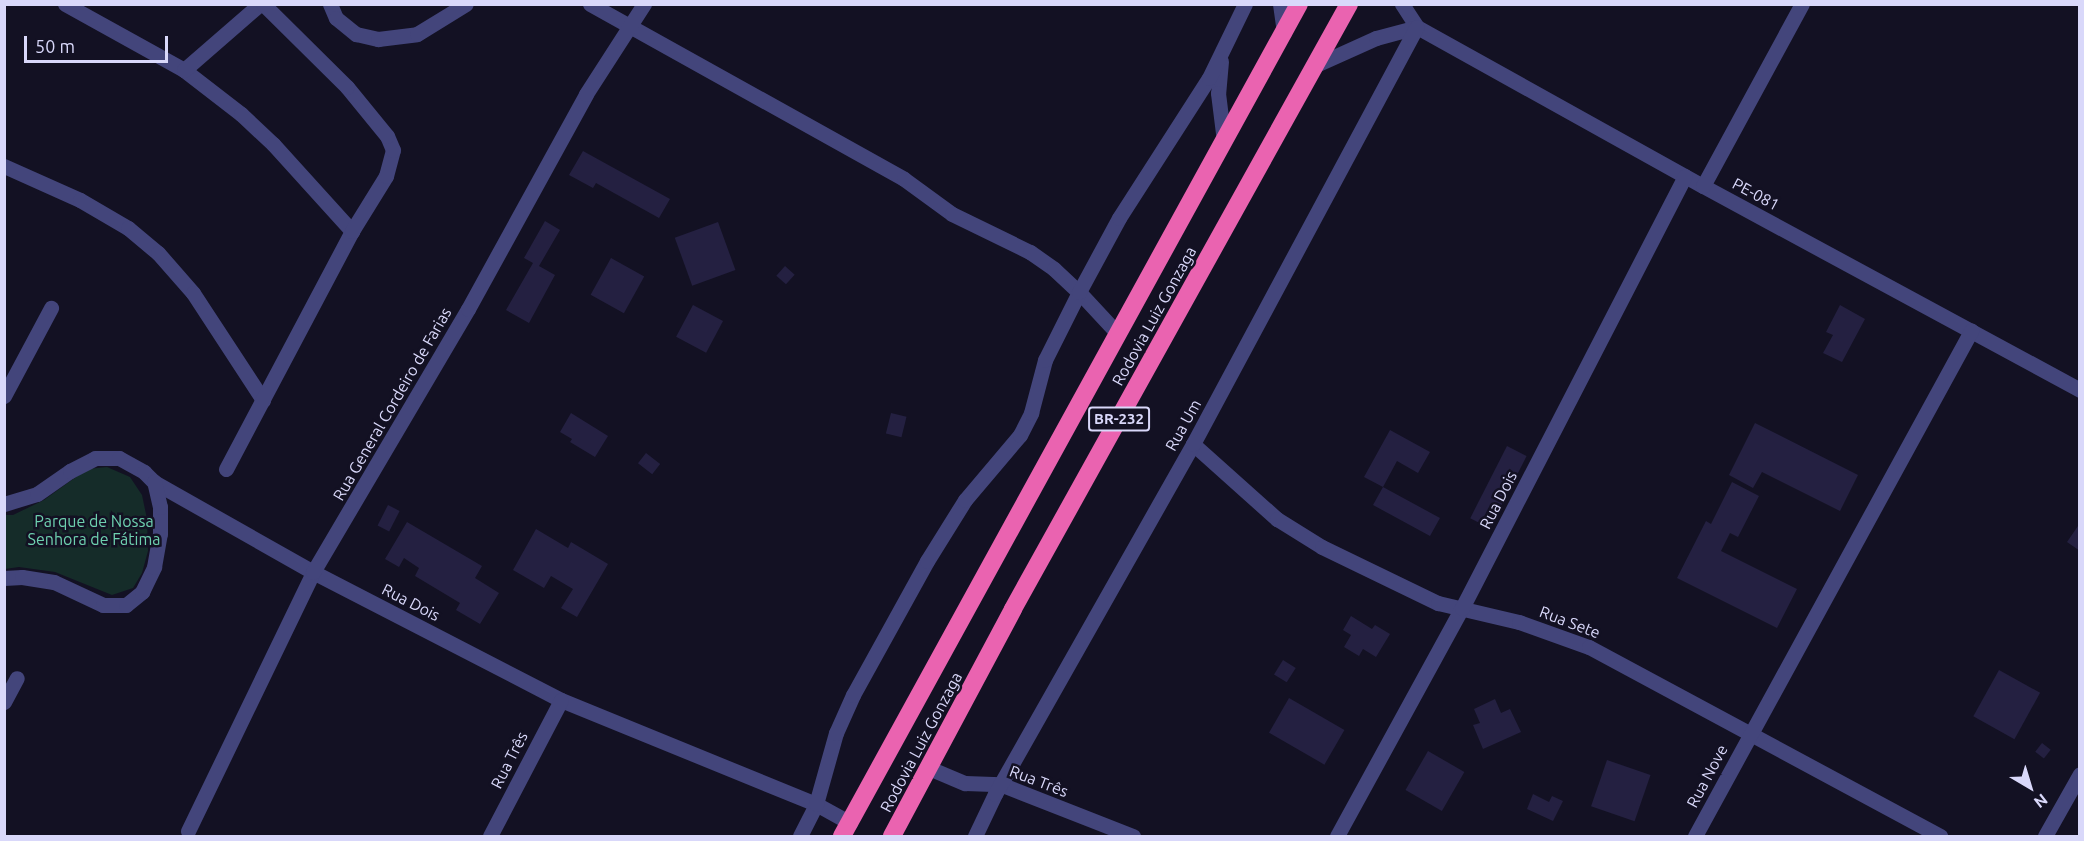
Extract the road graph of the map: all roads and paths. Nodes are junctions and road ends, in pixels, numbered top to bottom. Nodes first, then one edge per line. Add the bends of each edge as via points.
1 (65, 4) edge
2 (262, 4) edge
3 (330, 4) edge
4 (466, 4) edge
5 (590, 4) edge
6 (644, 4) edge
7 (1245, 4) edge
8 (1280, 4) edge
9 (1299, 4) edge
10 (1350, 4) edge
11 (1402, 4) edge
12 (1802, 4) edge
13 (632, 26) junction
14 (1417, 27) junction
15 (1284, 33) junction
16 (1221, 52) junction
17 (1316, 65) junction
18 (184, 70) junction
19 (1224, 141) junction
20 (4, 166) edge
21 (1685, 176) junction
22 (1703, 186) junction
23 (352, 231) junction
24 (1079, 292) junction
25 (51, 308) dead end
26 (1971, 331) junction
27 (1118, 334) junction
28 (2079, 390) edge
29 (4, 396) edge
30 (263, 400) junction
31 (1193, 444) junction
32 (226, 470) dead end
33 (154, 482) junction
34 (4, 504) edge
35 (314, 572) junction
36 (4, 578) edge
37 (1462, 608) junction
38 (17, 678) dead end
39 (561, 700) junction
40 (4, 702) edge
41 (1750, 733) junction
42 (929, 768) junction
43 (2079, 774) edge
44 (1000, 784) junction
45 (816, 804) junction
46 (846, 830) edge
47 (188, 831) dead end
48 (490, 837) edge
49 (800, 837) edge
50 (892, 837) edge
51 (975, 837) edge
52 (1133, 837) edge
53 (1337, 837) edge
54 (1695, 837) edge
55 (1940, 837) edge
56 (2045, 837) edge

1 - 18 street
2 - 18 street
2 - 23 street via 347,87 387,136 393,150 386,176
3 - 4 street via 336,18 356,34 378,39 417,34
5 - 13 street
6 - 13 street, Rua General Cordeiro de Farias
7 - 16 street
8 - 15 street
9 - 15 highway, Rodovia Luiz Gonzaga / BR-232
10 - 17 highway, Rodovia Luiz Gonzaga / BR-232
11 - 14 street
12 - 22 street
13 - 24 street via 904,179 952,214 1030,252
13 - 35 street, Rua General Cordeiro de Farias via 586,94 468,309
14 - 17 street via 1376,38
14 - 21 street, PE-081 / PE-081
14 - 31 street, Rua Um
15 - 19 highway, Rodovia Luiz Gonzaga / BR-232
16 - 19 street via 1218,93
16 - 24 street via 1188,112 1119,218
17 - 42 highway, Rodovia Luiz Gonzaga / BR-232 via 1013,609
18 - 23 street via 273,144
19 - 27 highway, Rodovia Luiz Gonzaga / BR-232
20 - 30 street via 80,200 128,228 158,253 193,293
21 - 22 street, PE-081 / PE-081
21 - 37 street, Rua Dois
22 - 26 street, PE-081 / PE-081
23 - 30 street
24 - 27 street
24 - 45 street via 1045,360 1031,412 1020,435 965,500 852,695 836,733
25 - 29 street
26 - 28 street, PE-081 / PE-081
26 - 41 street
27 - 46 highway, Rodovia Luiz Gonzaga / BR-232
30 - 32 street
31 - 37 street, Rua Sete via 1277,519 1322,547 1392,583 1438,603
31 - 44 street, Rua Um
33 - 34 street, Rua Dois via 119,458 95,458 37,494
33 - 35 street, Rua Dois
33 - 36 street via 160,507 160,534 154,567 142,591 126,605 103,605 54,582
35 - 39 street, Rua Dois
35 - 47 street, Rua General Cordeiro de Farias
37 - 41 street, Rua Sete via 1519,622 1589,647
37 - 53 street, Rua Dois
38 - 40 street
39 - 45 street, Rua Dois
39 - 48 street, Rua Três
41 - 54 street, Rua Nove
41 - 55 street, Rua Sete
42 - 44 street, Rua Três via 965,783
42 - 50 highway, Rodovia Luiz Gonzaga / BR-232
43 - 56 street
44 - 51 street, Rua Um
44 - 52 street, Rua Três
45 - 46 street, Rua Dois
45 - 49 street

